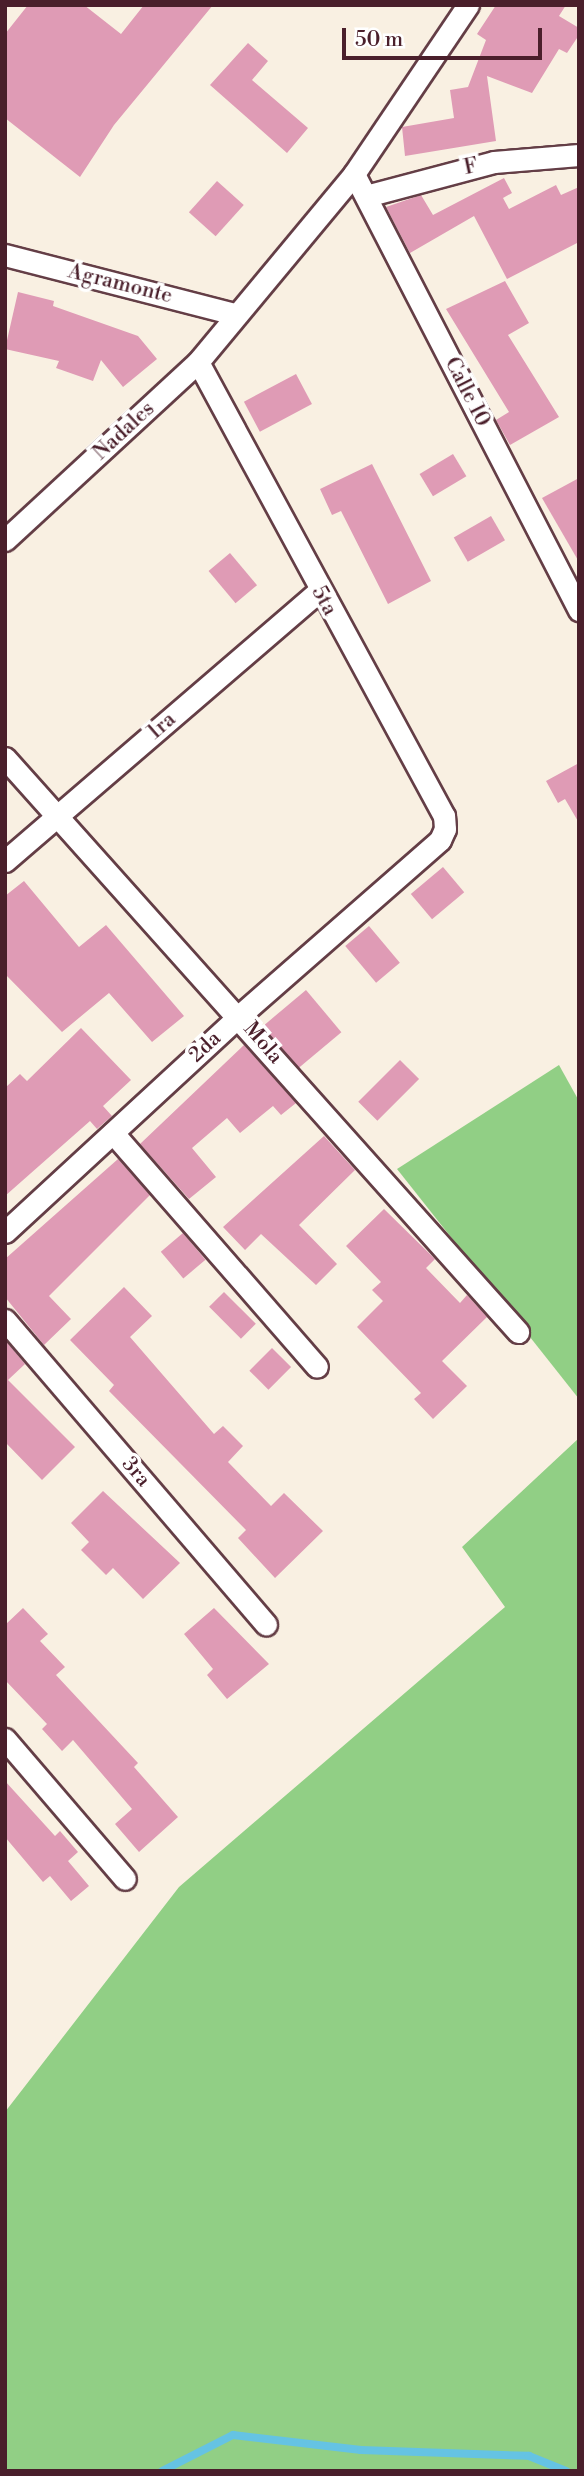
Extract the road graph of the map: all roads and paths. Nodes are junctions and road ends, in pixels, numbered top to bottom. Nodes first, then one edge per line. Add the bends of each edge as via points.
1 (468, 5) edge
2 (579, 155) edge
3 (354, 174) junction
4 (366, 196) junction
5 (5, 255) edge
6 (234, 314) junction
7 (198, 362) junction
8 (5, 540) edge
9 (319, 592) junction
10 (579, 610) edge
11 (5, 758) edge
12 (58, 815) junction
13 (440, 839) joint
14 (5, 861) edge
15 (239, 1016) junction
16 (113, 1133) junction
17 (5, 1231) edge
18 (5, 1320) edge
19 (518, 1332) dead end
20 (317, 1367) dead end
21 (266, 1625) dead end
22 (5, 1739) edge
23 (125, 1879) dead end

1 - 3 street, Nadales
2 - 4 street, F via 494,162
3 - 4 street, Calle 10
3 - 6 street, Nadales
4 - 10 street, Calle 10
5 - 6 street, Agramonte
6 - 7 street, Nadales
7 - 8 street, Nadales
7 - 9 street, 5ta
9 - 12 street, 1ra
9 - 13 street, 5ta via 444,817
11 - 12 street, Mola
12 - 14 street, 1ra
12 - 15 street, Mola
13 - 15 street, 2da
15 - 16 street, 2da
15 - 19 street, Mola
16 - 17 street, 2da
16 - 20 street
18 - 21 street, 3ra
22 - 23 street

